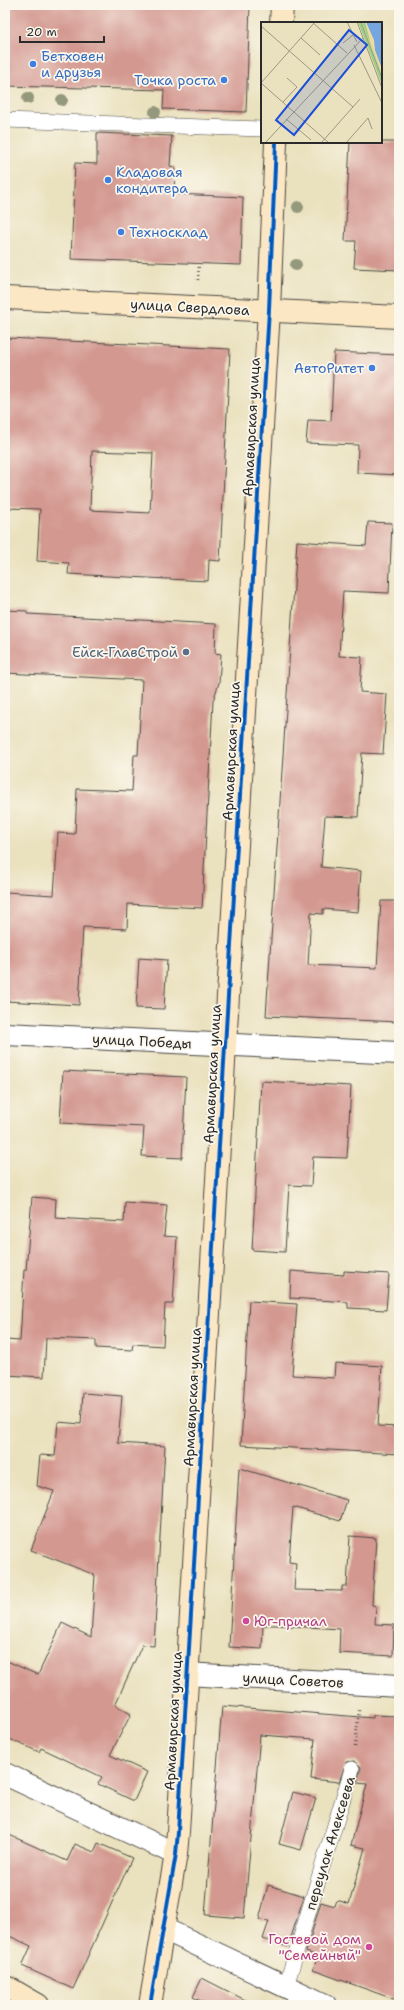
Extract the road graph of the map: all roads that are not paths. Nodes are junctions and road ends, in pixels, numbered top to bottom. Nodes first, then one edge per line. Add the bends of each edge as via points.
1 (282, 5) edge
2 (281, 22) edge
3 (5, 120) edge
4 (261, 129) edge
5 (276, 143) edge
6 (5, 298) edge
7 (269, 310) junction
8 (399, 316) edge
9 (5, 1034) edge
10 (224, 1044) junction
11 (399, 1053) edge
12 (186, 1674) junction
13 (399, 1686) edge
14 (352, 1769) road end
15 (5, 1774) edge
16 (176, 1854) junction
17 (164, 1929) junction
18 (5, 1986) edge
19 (286, 1986) junction
20 (38, 2005) edge
21 (150, 2005) edge
22 (325, 2005) edge

1 - 2 street
3 - 4 lane
5 - 7 street, Армавирская улица
6 - 7 street, улица Свердлова
7 - 8 street, улица Свердлова
7 - 10 street, Армавирская улица
9 - 10 street, улица Победы
10 - 11 street, улица Победы
10 - 12 street, Армавирская улица
12 - 13 street, улица Советов
12 - 16 street, Армавирская улица
14 - 19 lane, переулок Алексеева
15 - 16 street
16 - 17 street, Армавирская улица
17 - 19 street
17 - 21 street, Армавирская улица
18 - 20 street
19 - 22 street

